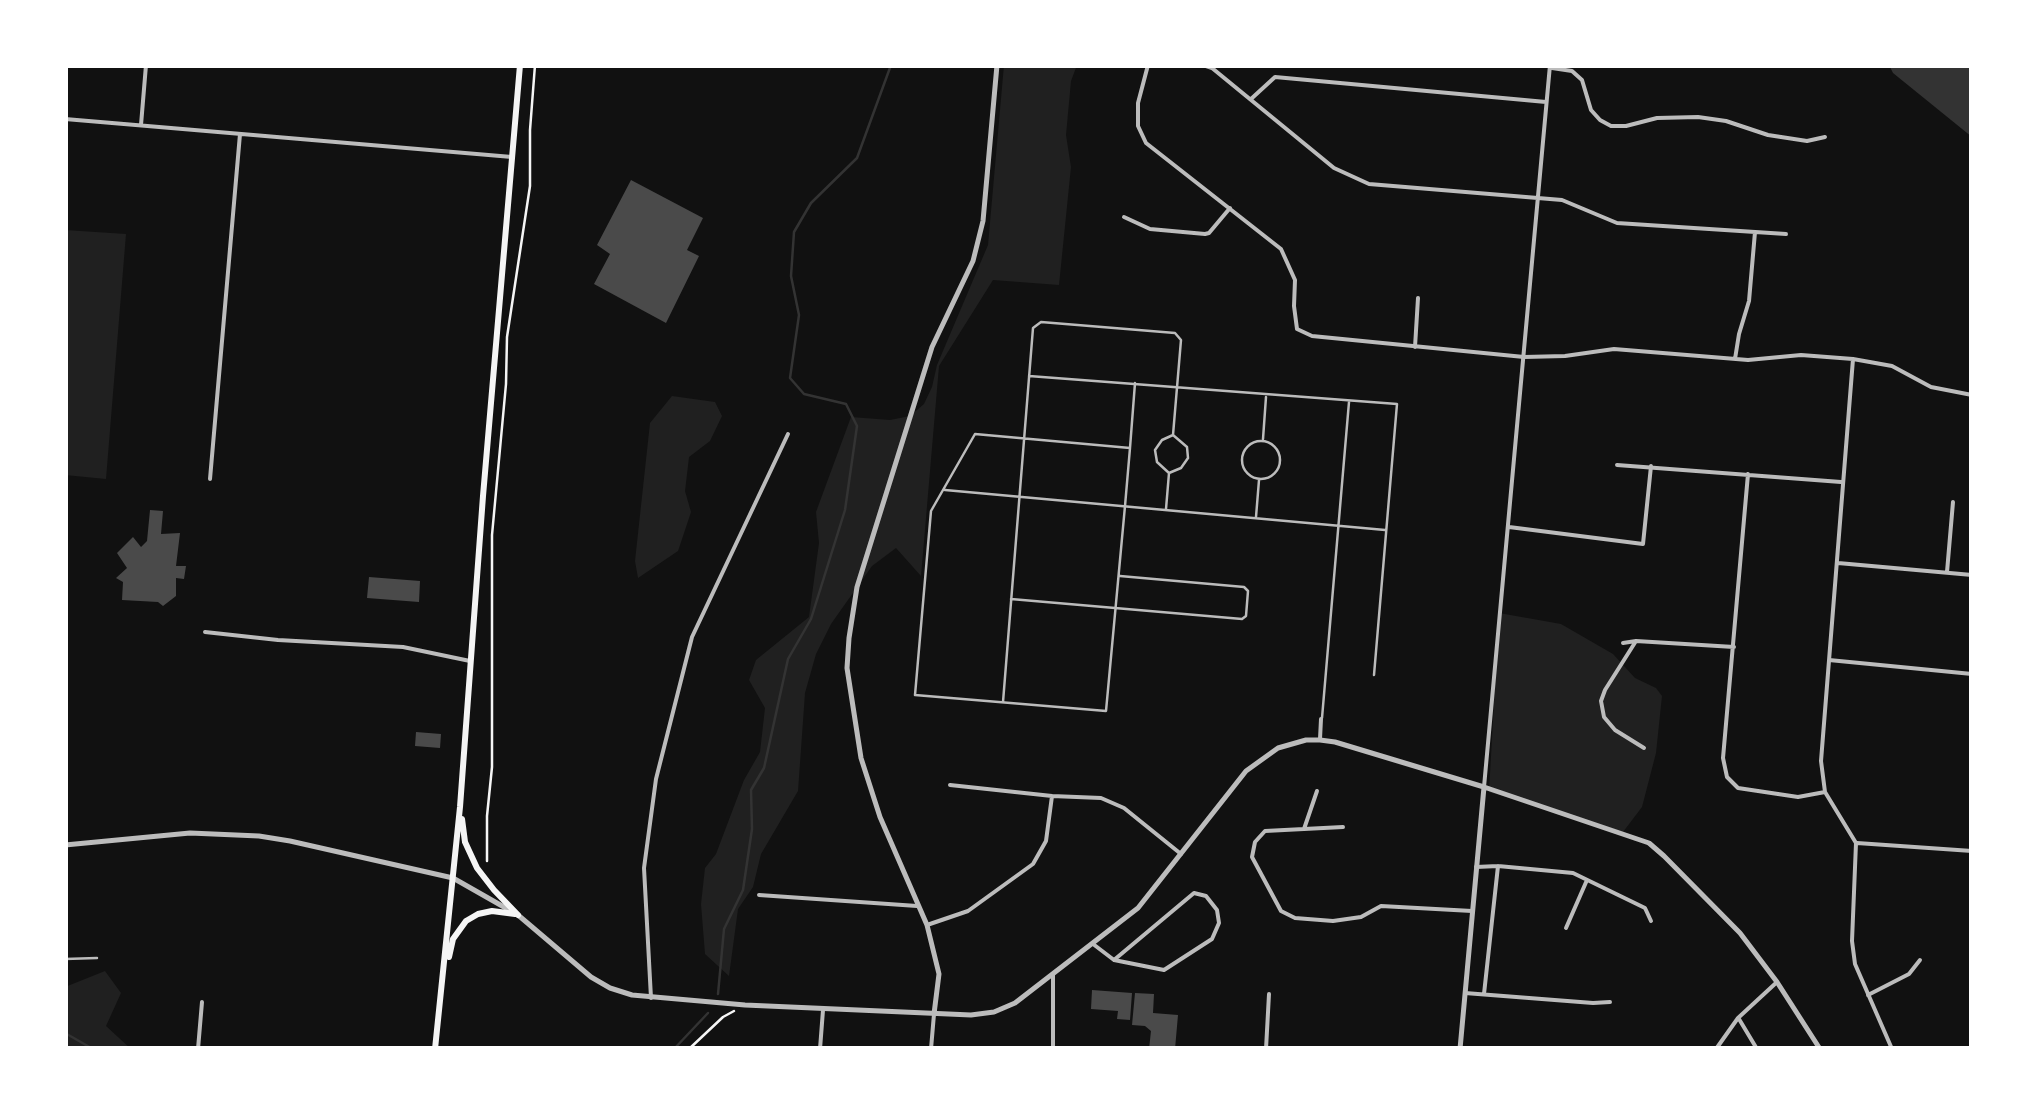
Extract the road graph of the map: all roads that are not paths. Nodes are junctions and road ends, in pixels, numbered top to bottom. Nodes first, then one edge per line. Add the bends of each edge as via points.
1 (146, 65) edge
2 (520, 65) edge
3 (997, 65) edge
4 (1148, 65) edge
5 (1203, 65) edge
6 (1550, 67) edge
7 (1251, 98) junction
8 (1546, 102) junction
9 (65, 119) edge
10 (141, 125) junction
11 (240, 134) junction
12 (1826, 137) dead end
13 (512, 157) junction
14 (1537, 197) junction
15 (1230, 208) junction
16 (1124, 217) dead end
17 (1755, 232) junction
18 (1786, 234) dead end
19 (1418, 298) dead end
20 (1415, 347) junction
21 (1524, 356) junction
22 (1736, 359) junction
23 (1853, 359) junction
24 (1029, 376) junction
25 (1135, 384) junction
26 (1177, 387) junction
27 (1266, 394) junction
28 (1972, 395) edge
29 (1350, 400) junction
30 (788, 434) dead end
31 (1173, 435) junction
32 (1024, 439) junction
33 (1262, 440) junction
34 (1130, 448) junction
35 (1617, 465) dead end
36 (1651, 466) junction
37 (1170, 473) junction
38 (1748, 474) junction
39 (210, 479) dead end
40 (1259, 479) junction
41 (1843, 482) junction
42 (943, 490) junction
43 (1020, 496) junction
44 (1953, 502) dead end
45 (1125, 506) junction
46 (1166, 510) junction
47 (1256, 518) junction
48 (1339, 526) junction
49 (1508, 527) junction
50 (1386, 530) junction
51 (1838, 563) junction
52 (1947, 572) junction
53 (1972, 575) edge
54 (1118, 576) junction
55 (1011, 599) junction
56 (1116, 606) junction
57 (205, 632) dead end
58 (1636, 641) junction
59 (1623, 644) dead end
60 (1734, 647) junction
61 (470, 660) junction
62 (1829, 660) junction
63 (1972, 674) edge
64 (1374, 675) dead end
65 (1003, 702) junction
66 (1322, 719) joint
67 (1320, 740) junction
68 (1644, 748) dead end
69 (950, 785) dead end
70 (1484, 787) junction
71 (1316, 791) dead end
72 (1825, 792) junction
73 (1052, 796) junction
74 (460, 807) junction
75 (1344, 827) dead end
76 (1304, 829) junction
77 (1856, 843) junction
78 (65, 845) edge
79 (1972, 851) edge
80 (1182, 854) junction
81 (1498, 866) junction
82 (1476, 867) junction
83 (453, 878) junction
84 (1587, 880) junction
85 (759, 895) dead end
86 (917, 906) junction
87 (1472, 911) junction
88 (518, 915) junction
89 (1651, 922) dead end
90 (927, 926) junction
91 (1566, 928) dead end
92 (1093, 944) junction
93 (96, 958) dead end
94 (65, 959) edge
95 (1114, 960) junction
96 (1920, 960) dead end
97 (1054, 974) junction
98 (442, 982) junction
99 (1777, 982) junction
100 (1464, 992) junction
101 (1269, 994) dead end
102 (1484, 994) junction
103 (1868, 995) junction
104 (651, 998) junction
105 (202, 1002) dead end
106 (1610, 1002) dead end
107 (823, 1010) junction
108 (934, 1014) junction
109 (1738, 1018) junction
110 (198, 1049) edge
111 (435, 1049) edge
112 (820, 1049) edge
113 (931, 1049) edge
114 (1052, 1049) edge
115 (1266, 1049) edge
116 (1460, 1049) edge
117 (1716, 1049) edge
118 (1757, 1049) edge
119 (1820, 1049) edge
120 (1892, 1049) edge

1 - 10 street
2 - 13 main road
3 - 86 street via 984,221 973,261 932,347 857,587 848,638 861,758
4 - 15 street via 1138,103 1146,143
5 - 7 street
6 - 8 street
6 - 12 street via 1582,80 1591,110 1611,126 1698,117 1807,142
7 - 8 street via 1275,78
7 - 14 street via 1334,168 1369,184
8 - 14 street
9 - 10 street
10 - 11 street
11 - 13 street
11 - 39 street
13 - 61 main road
14 - 17 street via 1617,223
14 - 21 street
15 - 16 street via 1205,234 1150,230
15 - 20 street via 1282,249 1295,280 1298,329
17 - 18 street
17 - 22 street
19 - 20 street
20 - 21 street
21 - 22 street via 1614,350
21 - 49 street
22 - 23 street
23 - 28 street
23 - 41 street
24 - 25 lane
24 - 26 lane via 1033,328 1041,322 1175,333 1181,340
24 - 32 lane
25 - 26 lane
25 - 34 lane
26 - 27 lane
26 - 31 lane
27 - 29 lane
27 - 33 lane
29 - 48 lane
29 - 50 lane via 1397,404
30 - 104 street via 692,637 656,779 644,868
31 - 37 lane via 1187,447 1188,458
31 - 37 lane via 1155,450 1156,462
32 - 34 lane
32 - 42 lane via 975,434
32 - 43 lane
33 - 40 lane via 1249,444 1241,458 1248,475
33 - 40 lane via 1275,447 1280,464
34 - 45 lane
35 - 36 street
36 - 38 street
36 - 49 street via 1643,544
37 - 46 lane
38 - 41 street
38 - 60 street
40 - 47 lane
41 - 51 street
42 - 43 lane
42 - 65 lane via 931,511 916,694
43 - 45 lane
43 - 55 lane
44 - 52 street
45 - 46 lane
45 - 54 lane
46 - 47 lane
47 - 48 lane
48 - 50 lane
48 - 66 lane
49 - 70 street
50 - 64 lane
51 - 52 street
51 - 62 street
52 - 53 street
54 - 56 lane
54 - 56 lane via 1248,591 1242,618
55 - 56 lane
55 - 65 lane
56 - 65 lane via 1106,711
57 - 61 street
58 - 59 street
58 - 60 street
58 - 68 street via 1602,701 1615,730
60 - 72 street via 1727,776 1738,788 1798,797
61 - 74 main road
62 - 63 street
62 - 72 street
66 - 67 street
67 - 70 street
67 - 80 street via 1278,748 1246,771
69 - 73 street
70 - 82 street
70 - 99 street via 1648,843 1740,934
71 - 76 street
72 - 77 street
73 - 80 street via 1101,798 1124,808
73 - 90 street via 1046,842 1033,864 968,911
74 - 83 main road
74 - 88 main road via 470,855
75 - 76 street
76 - 87 street via 1265,831 1255,842 1252,857 1280,911 1333,921 1381,906
77 - 79 street
77 - 103 street via 1852,941
78 - 83 street via 190,833 260,836
80 - 92 street via 1138,908
81 - 82 street
81 - 84 street
81 - 102 street
82 - 87 street
83 - 88 street
83 - 98 main road
84 - 89 street via 1645,908
84 - 91 street
85 - 86 street
86 - 90 street
87 - 100 street
88 - 98 main road via 492,910 466,921 453,939
88 - 104 street via 591,977
90 - 108 street via 939,974
92 - 95 street
92 - 97 street
93 - 94 lane
95 - 95 street via 1164,970 1212,939 1217,910 1206,896 1194,894
96 - 103 street via 1909,974
97 - 108 street via 994,1012
97 - 114 street
98 - 111 main road
99 - 109 street
99 - 119 street
100 - 102 street
100 - 116 street
101 - 115 street
102 - 106 street
103 - 120 street
104 - 107 street
105 - 110 street
107 - 108 street
107 - 112 street
108 - 113 street
109 - 117 street
109 - 118 street

